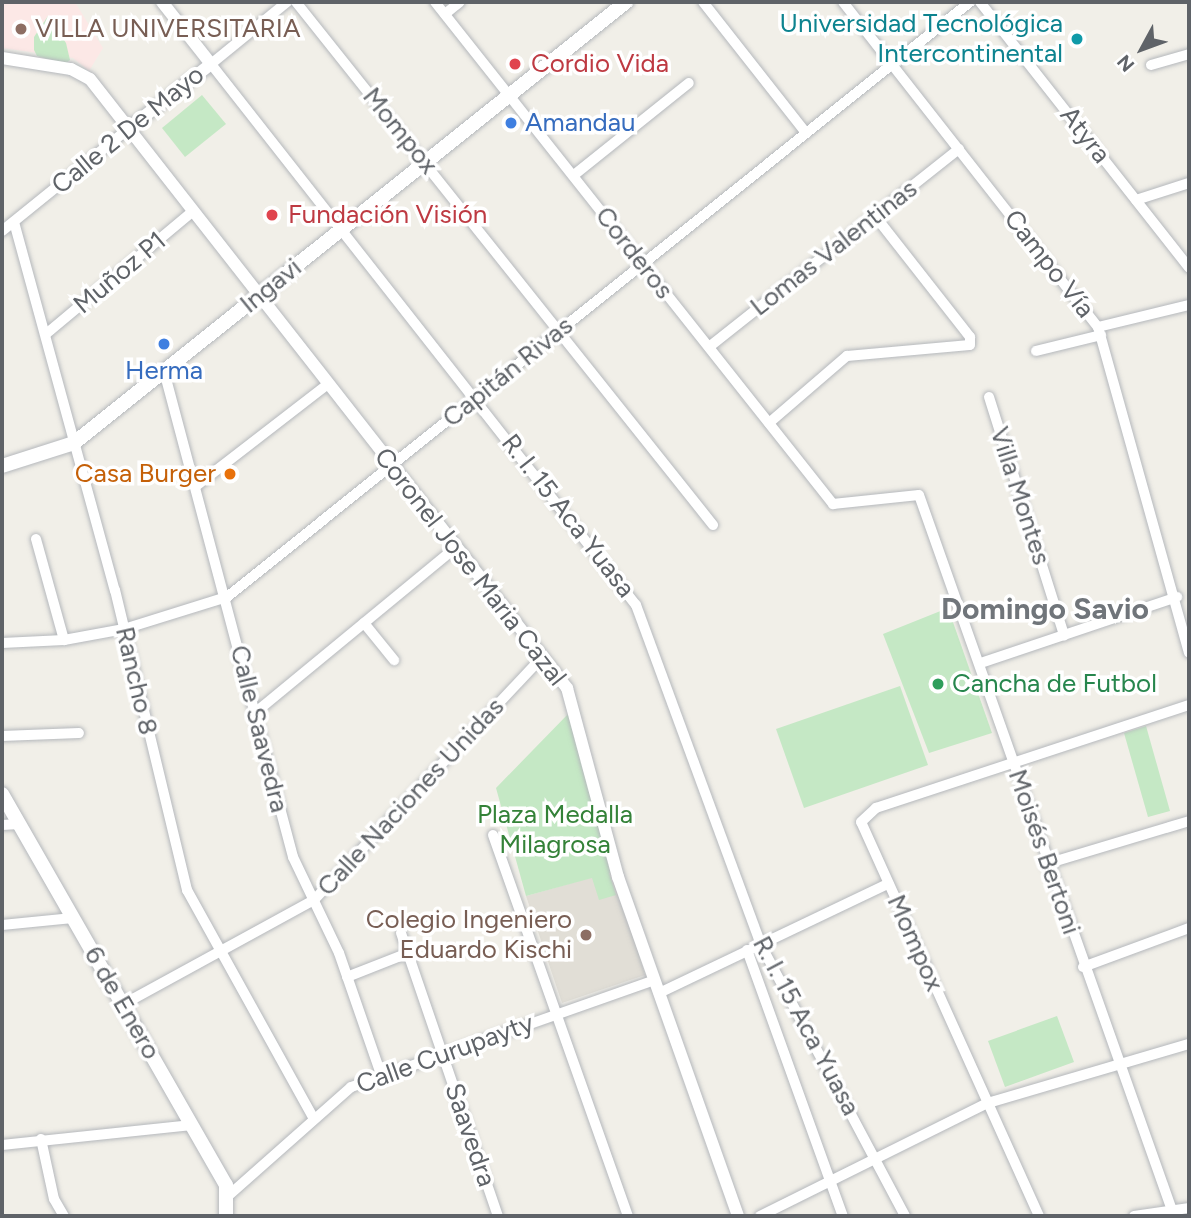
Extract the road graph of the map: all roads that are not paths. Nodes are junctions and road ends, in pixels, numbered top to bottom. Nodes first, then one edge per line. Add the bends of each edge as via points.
1 (162, 2) edge
2 (287, 2) edge
3 (296, 2) edge
4 (435, 2) edge
5 (460, 2) edge
6 (626, 2) edge
7 (702, 2) edge
8 (843, 2) edge
9 (970, 2) edge
10 (980, 2) edge
11 (445, 14) junction
12 (1189, 54) edge
13 (2, 58) edge
14 (211, 64) junction
15 (892, 65) junction
16 (1151, 65) dead end
17 (689, 83) dead end
18 (510, 97) junction
19 (128, 129) junction
20 (806, 133) junction
21 (959, 149) junction
22 (426, 164) junction
23 (574, 175) junction
24 (1189, 183) edge
25 (1136, 200) junction
26 (193, 211) junction
27 (875, 216) junction
28 (14, 222) junction
29 (341, 230) junction
30 (2, 232) edge
31 (643, 264) junction
32 (1189, 268) edge
33 (259, 295) junction
34 (1189, 305) edge
35 (561, 330) junction
36 (1100, 331) junction
37 (46, 334) junction
38 (709, 347) junction
39 (1036, 351) dead end
40 (164, 371) junction
41 (328, 384) junction
42 (989, 397) dead end
43 (476, 398) junction
44 (769, 423) junction
45 (74, 443) junction
46 (392, 465) junction
47 (2, 467) edge
48 (196, 486) junction
49 (915, 492) joint
50 (713, 525) dead end
51 (36, 539) dead end
52 (456, 547) junction
53 (227, 597) junction
54 (1177, 597) junction
55 (364, 623) junction
56 (124, 629) junction
57 (1064, 635) junction
58 (64, 640) junction
59 (2, 643) edge
60 (1189, 653) edge
61 (542, 657) junction
62 (394, 660) dead end
63 (981, 663) junction
64 (1189, 705) edge
65 (256, 712) junction
66 (79, 733) dead end
67 (2, 736) edge
68 (1015, 764) junction
69 (2, 794) edge
70 (1189, 821) edge
71 (19, 824) junction
72 (2, 825) edge
73 (493, 835) dead end
74 (1046, 864) junction
75 (888, 884) junction
76 (314, 900) junction
77 (73, 918) junction
78 (2, 925) edge
79 (1189, 928) edge
80 (401, 933) dead end
81 (761, 945) junction
82 (221, 950) junction
83 (747, 950) junction
84 (408, 953) junction
85 (1083, 967) junction
86 (347, 976) junction
87 (654, 980) junction
88 (659, 993) junction
89 (122, 1005) junction
90 (555, 1015) junction
91 (1189, 1044) edge
92 (443, 1057) junction
93 (1118, 1062) junction
94 (382, 1077) junction
95 (988, 1102) junction
96 (313, 1117) junction
97 (192, 1125) junction
98 (41, 1139) junction
99 (2, 1145) edge
100 (876, 1156) junction
101 (830, 1181) junction
102 (228, 1196) junction
103 (1189, 1208) edge
104 (1173, 1213) junction
105 (64, 1216) edge
106 (226, 1216) edge
107 (498, 1216) edge
108 (628, 1216) edge
109 (738, 1216) edge
110 (760, 1216) edge
111 (843, 1216) edge
112 (905, 1216) edge
113 (1039, 1216) edge
114 (1134, 1216) edge

1 - 14 street, R. I. 15 Aca Yuasa
2 - 14 street, Calle 2 De Mayo
3 - 22 street, Mompox
4 - 11 street, Corderos
5 - 11 street
6 - 18 main road, Ingavi
7 - 20 street
8 - 15 street, Campo Vía
9 - 15 street, Capitán Rivas
10 - 25 street, Atyra
11 - 18 street, Corderos
12 - 16 street
13 - 19 street, Coronel Jose Maria Cazal via 83,74
14 - 19 street, Calle 2 De Mayo
14 - 29 street, R. I. 15 Aca Yuasa
15 - 20 street, Capitán Rivas
15 - 21 street, Campo Vía
17 - 23 street
18 - 22 main road, Ingavi
18 - 23 street, Corderos
19 - 26 street, Coronel Jose Maria Cazal
19 - 28 street, Calle 2 De Mayo
20 - 31 street, Capitán Rivas
21 - 27 street, Lomas Valentinas
21 - 36 street, Campo Vía
22 - 29 main road, Ingavi
22 - 35 street, Mompox
23 - 31 street, Corderos
24 - 25 street
25 - 32 street, Atyra
26 - 33 street, Coronel Jose Maria Cazal
26 - 37 street, Muñoz P1
27 - 38 street, Lomas Valentinas
27 - 44 street via 972,342 967,348 847,356
28 - 30 street, Calle 2 De Mayo
28 - 37 street, Rancho 8
29 - 33 main road, Ingavi
29 - 43 street, R. I. 15 Aca Yuasa
31 - 35 street, Capitán Rivas
31 - 38 street, Corderos
33 - 40 main road, Ingavi
33 - 41 street, Coronel Jose Maria Cazal
34 - 36 street
35 - 43 street, Capitán Rivas
35 - 50 street, Mompox
36 - 39 street
36 - 54 street, Campo Vía
37 - 45 street, Rancho 8
38 - 44 street, Corderos
40 - 45 main road, Ingavi
40 - 48 street, Calle Saavedra
41 - 46 street, Coronel Jose Maria Cazal
41 - 48 street
42 - 57 street, Villa Montes
43 - 46 street, Capitán Rivas
43 - 81 street, R. I. 15 Aca Yuasa via 636,605
44 - 49 street, Corderos via 832,504
45 - 47 main road, Ingavi
45 - 56 street, Rancho 8
46 - 52 street, Coronel Jose Maria Cazal
46 - 53 street, Capitán Rivas
48 - 53 street, Calle Saavedra
49 - 63 street, Moisés Bertoni
51 - 58 street
52 - 55 street
52 - 61 street, Coronel Jose Maria Cazal
53 - 56 street, Capitán Rivas
53 - 65 street, Calle Saavedra
54 - 57 street
54 - 60 street, Campo Vía
55 - 62 street
55 - 65 street
56 - 58 street, Capitán Rivas
56 - 82 street, Rancho 8 via 187,890
57 - 63 street
58 - 59 street, Capitán Rivas
61 - 76 street, Calle Naciones Unidas
61 - 87 street, Coronel Jose Maria Cazal via 571,700 593,796
63 - 68 street, Moisés Bertoni
64 - 68 street
65 - 76 street, Calle Saavedra via 286,835
66 - 67 street
68 - 74 street, Moisés Bertoni
68 - 75 street, Mompox via 869,811 862,829
69 - 71 main road, 6 de Enero
70 - 74 street
71 - 72 street
71 - 77 main road, 6 de Enero
73 - 90 street
74 - 85 street, Moisés Bertoni
75 - 81 street
75 - 95 street, Mompox
76 - 82 street, Calle Naciones Unidas
76 - 86 street, Calle Saavedra
77 - 78 street
77 - 89 main road, 6 de Enero
79 - 85 street
80 - 84 street, Saavedra
81 - 83 street
81 - 100 street, R. I. 15 Aca Yuasa
82 - 89 street, Calle Naciones Unidas
82 - 96 street, Rancho 8
83 - 88 street
83 - 101 street
84 - 86 street
84 - 92 street, Saavedra
85 - 93 street, Moisés Bertoni
86 - 94 street, Calle Saavedra
87 - 88 street, Coronel Jose Maria Cazal
87 - 90 street, Calle Curupayty
88 - 109 street, Coronel Jose Maria Cazal
89 - 97 main road, 6 de Enero
90 - 92 street, Calle Curupayty
90 - 108 street
91 - 93 street
92 - 94 street, Calle Curupayty
92 - 107 street, Saavedra
93 - 95 street
93 - 104 street, Moisés Bertoni
94 - 96 street, Calle Curupayty via 351,1087
95 - 100 street
95 - 113 street, Mompox
96 - 102 street, Calle Curupayty
97 - 98 street
97 - 102 main road, 6 de Enero
98 - 99 street
98 - 105 street via 54,1199
100 - 101 street
100 - 112 street, R. I. 15 Aca Yuasa
101 - 110 street
101 - 111 street
102 - 106 main road
103 - 104 street
104 - 114 street

